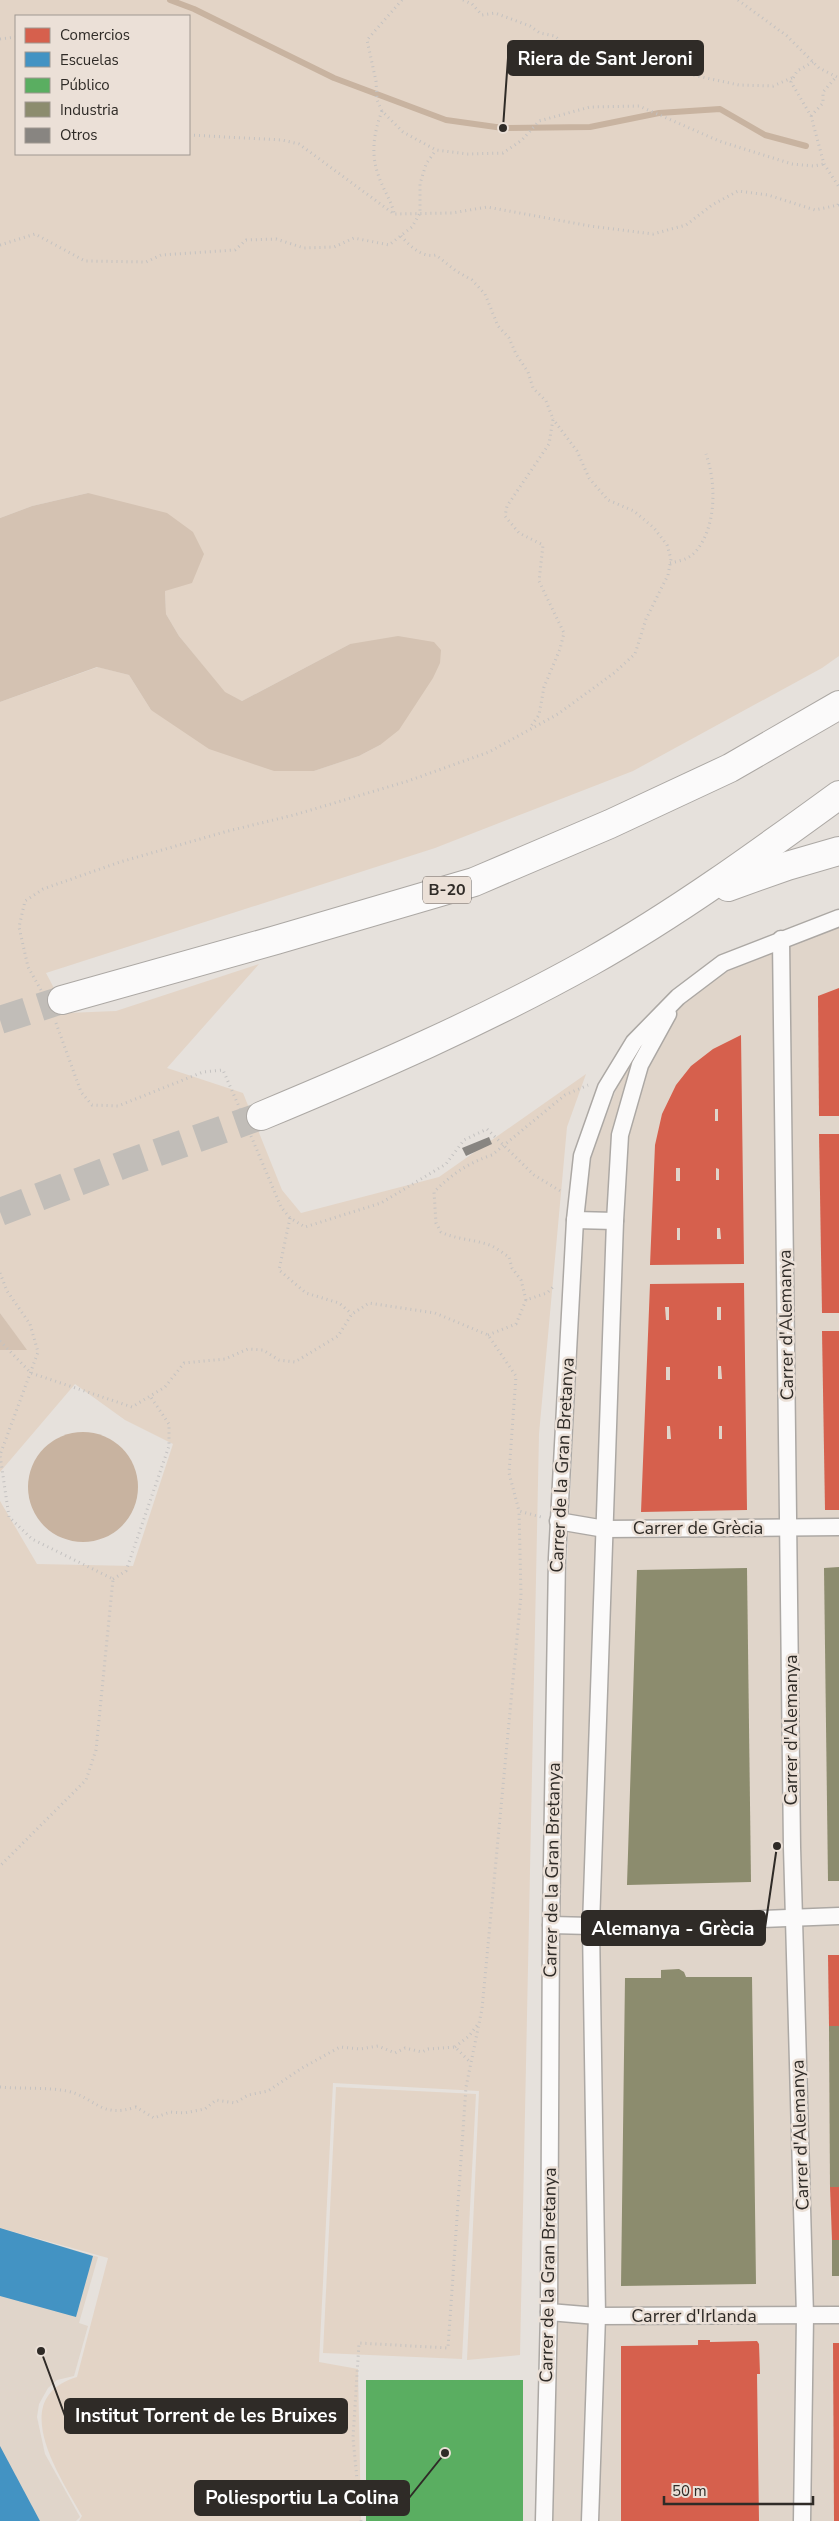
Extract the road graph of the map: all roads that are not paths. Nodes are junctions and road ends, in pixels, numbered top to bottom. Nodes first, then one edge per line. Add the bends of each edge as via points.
1 (839, 705) edge
2 (839, 795) edge
3 (839, 851) edge
4 (687, 902) junction
5 (839, 918) edge
6 (781, 939) junction
7 (678, 997) junction
8 (54, 1005) tunnel mouth
9 (250, 1120) tunnel mouth
10 (575, 1220) junction
11 (615, 1221) junction
12 (558, 1521) junction
13 (789, 1528) junction
14 (839, 1528) edge
15 (605, 1529) junction
16 (793, 1916) junction
17 (839, 1916) edge
18 (551, 1924) junction
19 (591, 1926) junction
20 (549, 2312) junction
21 (839, 2315) edge
22 (597, 2316) junction
23 (805, 2316) junction
24 (544, 2521) edge
25 (590, 2521) edge
26 (802, 2521) edge

1 - 8 highway, B-20 via 730,768 474,882
2 - 4 highway
3 - 4 highway via 786,866
4 - 9 highway via 592,961 492,1014 375,1069
5 - 6 street, Carrer de la Gran Bretanya
6 - 7 street, Carrer de la Gran Bretanya via 723,963
6 - 13 street, Carrer d'Alemanya
7 - 10 street, Carrer de la Gran Bretanya via 634,1042 606,1088 582,1156
7 - 11 street, Carrer de la Gran Bretanya via 640,1065 620,1135
10 - 11 street
10 - 12 street, Carrer de la Gran Bretanya
11 - 15 street, Carrer de la Gran Bretanya
12 - 15 street, Carrer de Grècia
12 - 18 street, Carrer de la Gran Bretanya
13 - 14 street, Carrer de Grècia
13 - 15 street, Carrer de Grècia
13 - 16 street, Carrer d'Alemanya
15 - 19 street, Carrer de la Gran Bretanya
16 - 17 street
16 - 19 street
16 - 23 street, Carrer d'Alemanya
18 - 19 street
18 - 20 street, Carrer de la Gran Bretanya
19 - 22 street, Carrer de la Gran Bretanya
20 - 22 street, Carrer d'Irlanda
20 - 24 street, Carrer de la Gran Bretanya
21 - 23 street, Carrer d'Irlanda
22 - 23 street, Carrer d'Irlanda
22 - 25 street, Carrer de la Gran Bretanya
23 - 26 street, Carrer d'Alemanya

